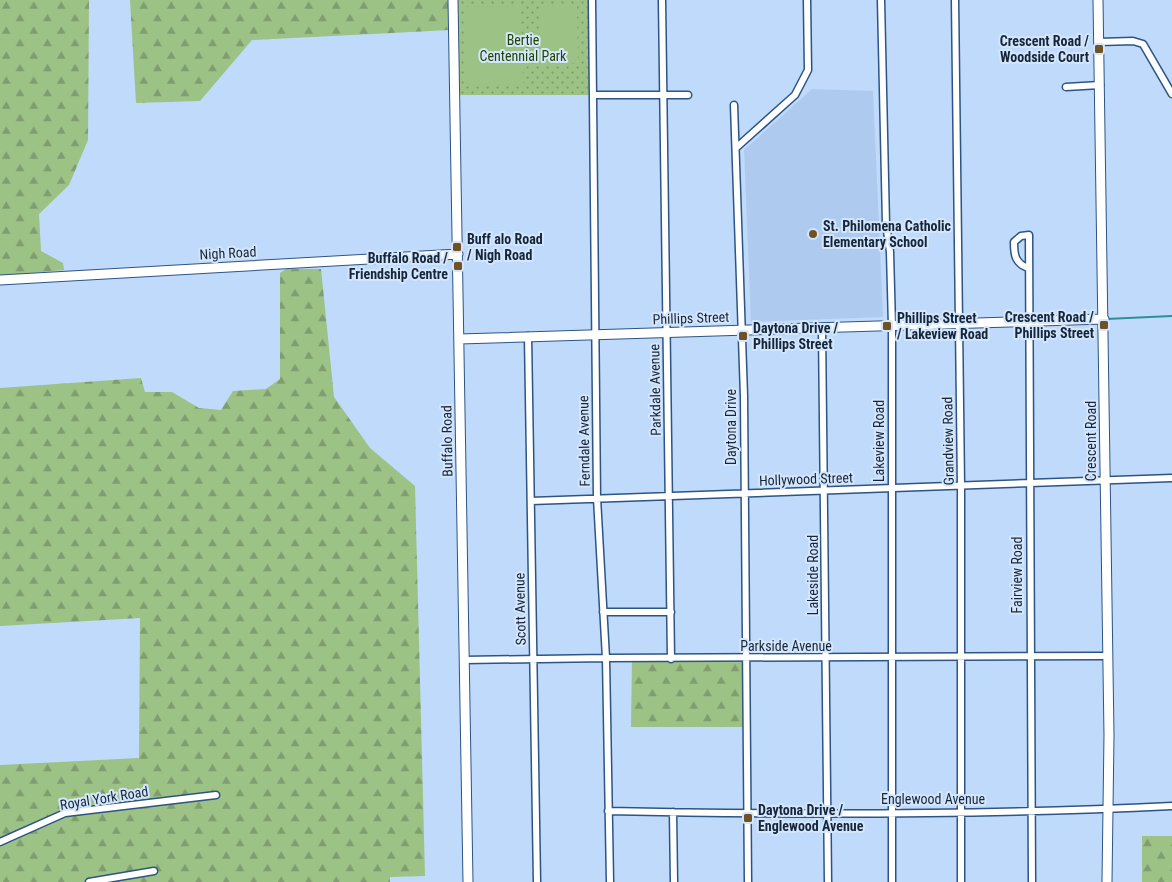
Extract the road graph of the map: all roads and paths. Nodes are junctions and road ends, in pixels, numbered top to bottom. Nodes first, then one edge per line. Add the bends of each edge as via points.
1 (453, 0) edge
2 (592, 0) edge
3 (662, 0) edge
4 (807, 0) edge
5 (881, 0) edge
6 (955, 0) edge
7 (1098, 0) edge
8 (1099, 42) junction
9 (1100, 85) junction
10 (1066, 87) dead end
11 (663, 94) junction
12 (1172, 94) edge
13 (688, 95) dead end
14 (594, 96) junction
15 (734, 105) dead end
16 (737, 147) junction
17 (458, 254) junction
18 (1028, 268) junction
19 (0, 280) edge
20 (1104, 317) junction
21 (1028, 321) junction
22 (959, 323) junction
23 (892, 326) junction
24 (822, 328) junction
25 (743, 330) junction
26 (666, 333) junction
27 (596, 334) junction
28 (528, 336) junction
29 (459, 339) junction
30 (1172, 478) edge
31 (1104, 482) junction
32 (1029, 484) junction
33 (961, 486) junction
34 (892, 489) junction
35 (825, 491) junction
36 (744, 493) junction
37 (669, 496) junction
38 (597, 498) junction
39 (530, 501) junction
40 (603, 612) junction
41 (671, 612) junction
42 (1107, 656) junction
43 (892, 657) junction
44 (1030, 657) junction
45 (606, 658) junction
46 (826, 658) junction
47 (961, 658) junction
48 (672, 659) junction
49 (747, 659) junction
50 (464, 660) junction
51 (534, 660) junction
52 (216, 795) dead end
53 (1172, 806) edge
54 (1108, 809) junction
55 (608, 811) junction
56 (1032, 811) junction
57 (673, 812) junction
58 (827, 812) junction
59 (892, 812) junction
60 (961, 812) junction
61 (748, 813) junction
62 (0, 842) edge
63 (154, 871) dead end
64 (88, 882) edge
65 (468, 882) edge
66 (537, 882) edge
67 (610, 882) edge
68 (674, 882) edge
69 (748, 882) edge
70 (828, 882) edge
71 (892, 882) edge
72 (961, 882) edge
73 (1032, 882) edge
74 (1107, 882) edge

1 - 17 street, Buffalo Road
2 - 14 street, Ferndale Avenue
3 - 11 street, Parkdale Avenue
4 - 16 street via 808,70 795,95
5 - 23 street, Lakeview Road via 886,224
6 - 22 street, Grandview Road
7 - 8 street, Crescent Road
8 - 9 street, Crescent Road
8 - 12 street via 1143,44
9 - 10 street
9 - 20 street, Crescent Road
11 - 13 street
11 - 14 street
11 - 26 street, Parkdale Avenue
14 - 27 street, Ferndale Avenue
15 - 16 street, Daytona Drive
16 - 25 street, Daytona Drive
17 - 19 street, Nigh Road
17 - 29 street, Buffalo Road
18 - 18 street, Fairview Road via 1028,252 1029,235 1014,242 1017,261
18 - 21 street, Fairview Road
20 - 21 street, Phillips Street
20 - 31 street, Crescent Road
21 - 22 street, Phillips Street
21 - 32 street, Fairview Road
22 - 23 street, Phillips Street
22 - 33 street, Grandview Road
23 - 24 street, Phillips Street
23 - 34 street, Lakeview Road
24 - 25 street, Phillips Street
24 - 35 street, Lakeside Road
25 - 26 street, Phillips Street
25 - 36 street, Daytona Drive
26 - 27 street, Phillips Street
26 - 37 street, Parkdale Avenue
27 - 28 street, Phillips Street
27 - 38 street, Ferndale Avenue
28 - 29 street, Phillips Street
28 - 39 street, Scott Avenue
29 - 50 street, Buffalo Road
30 - 31 street, Hollywood Street
31 - 32 street, Hollywood Street
31 - 42 street, Crescent Road
32 - 33 street, Hollywood Street
32 - 44 street, Fairview Road
33 - 34 street, Hollywood Street
33 - 47 street, Grandview Road
34 - 35 street, Hollywood Street
34 - 43 street, Lakeview Road
35 - 36 street, Hollywood Street
35 - 46 street, Lakeside Road
36 - 37 street, Hollywood Street
36 - 49 street, Daytona Drive
37 - 38 street, Hollywood Street
37 - 41 street, Parkdale Avenue
38 - 39 street, Hollywood Street
38 - 40 street, Ferndale Avenue
39 - 51 street, Scott Avenue
40 - 41 street
40 - 45 street, Ferndale Avenue
41 - 48 street, Parkdale Avenue
42 - 44 street, Parkside Avenue
42 - 54 street, Crescent Road
43 - 46 street, Parkside Avenue
43 - 47 street, Parkside Avenue
43 - 59 street, Lakeview Road
44 - 47 street, Parkside Avenue
44 - 56 street, Fairview Road
45 - 48 street, Parkside Avenue
45 - 51 street, Parkside Avenue
45 - 55 street, Ferndale Avenue
46 - 49 street, Parkside Avenue
46 - 58 street, Lakeside Road
47 - 60 street, Grandview Road
48 - 49 street, Parkside Avenue
49 - 61 street, Daytona Drive
50 - 51 street, Parkside Avenue
50 - 65 street, Buffalo Road
51 - 66 street, Scott Avenue
52 - 62 street, Royal York Road via 65,814
53 - 54 street, Englewood Avenue
54 - 56 street, Englewood Avenue
54 - 74 street, Crescent Road
55 - 57 street, Englewood Avenue
55 - 67 street, Ferndale Avenue
56 - 60 street, Englewood Avenue
56 - 73 street, Fairview Road
57 - 61 street, Englewood Avenue
57 - 68 street
58 - 59 street, Englewood Avenue
58 - 61 street, Englewood Avenue
58 - 70 street, Lakeside Road
59 - 60 street, Englewood Avenue
59 - 71 street, Lakeview Road
60 - 72 street, Grandview Road
61 - 69 street, Daytona Drive
63 - 64 street

